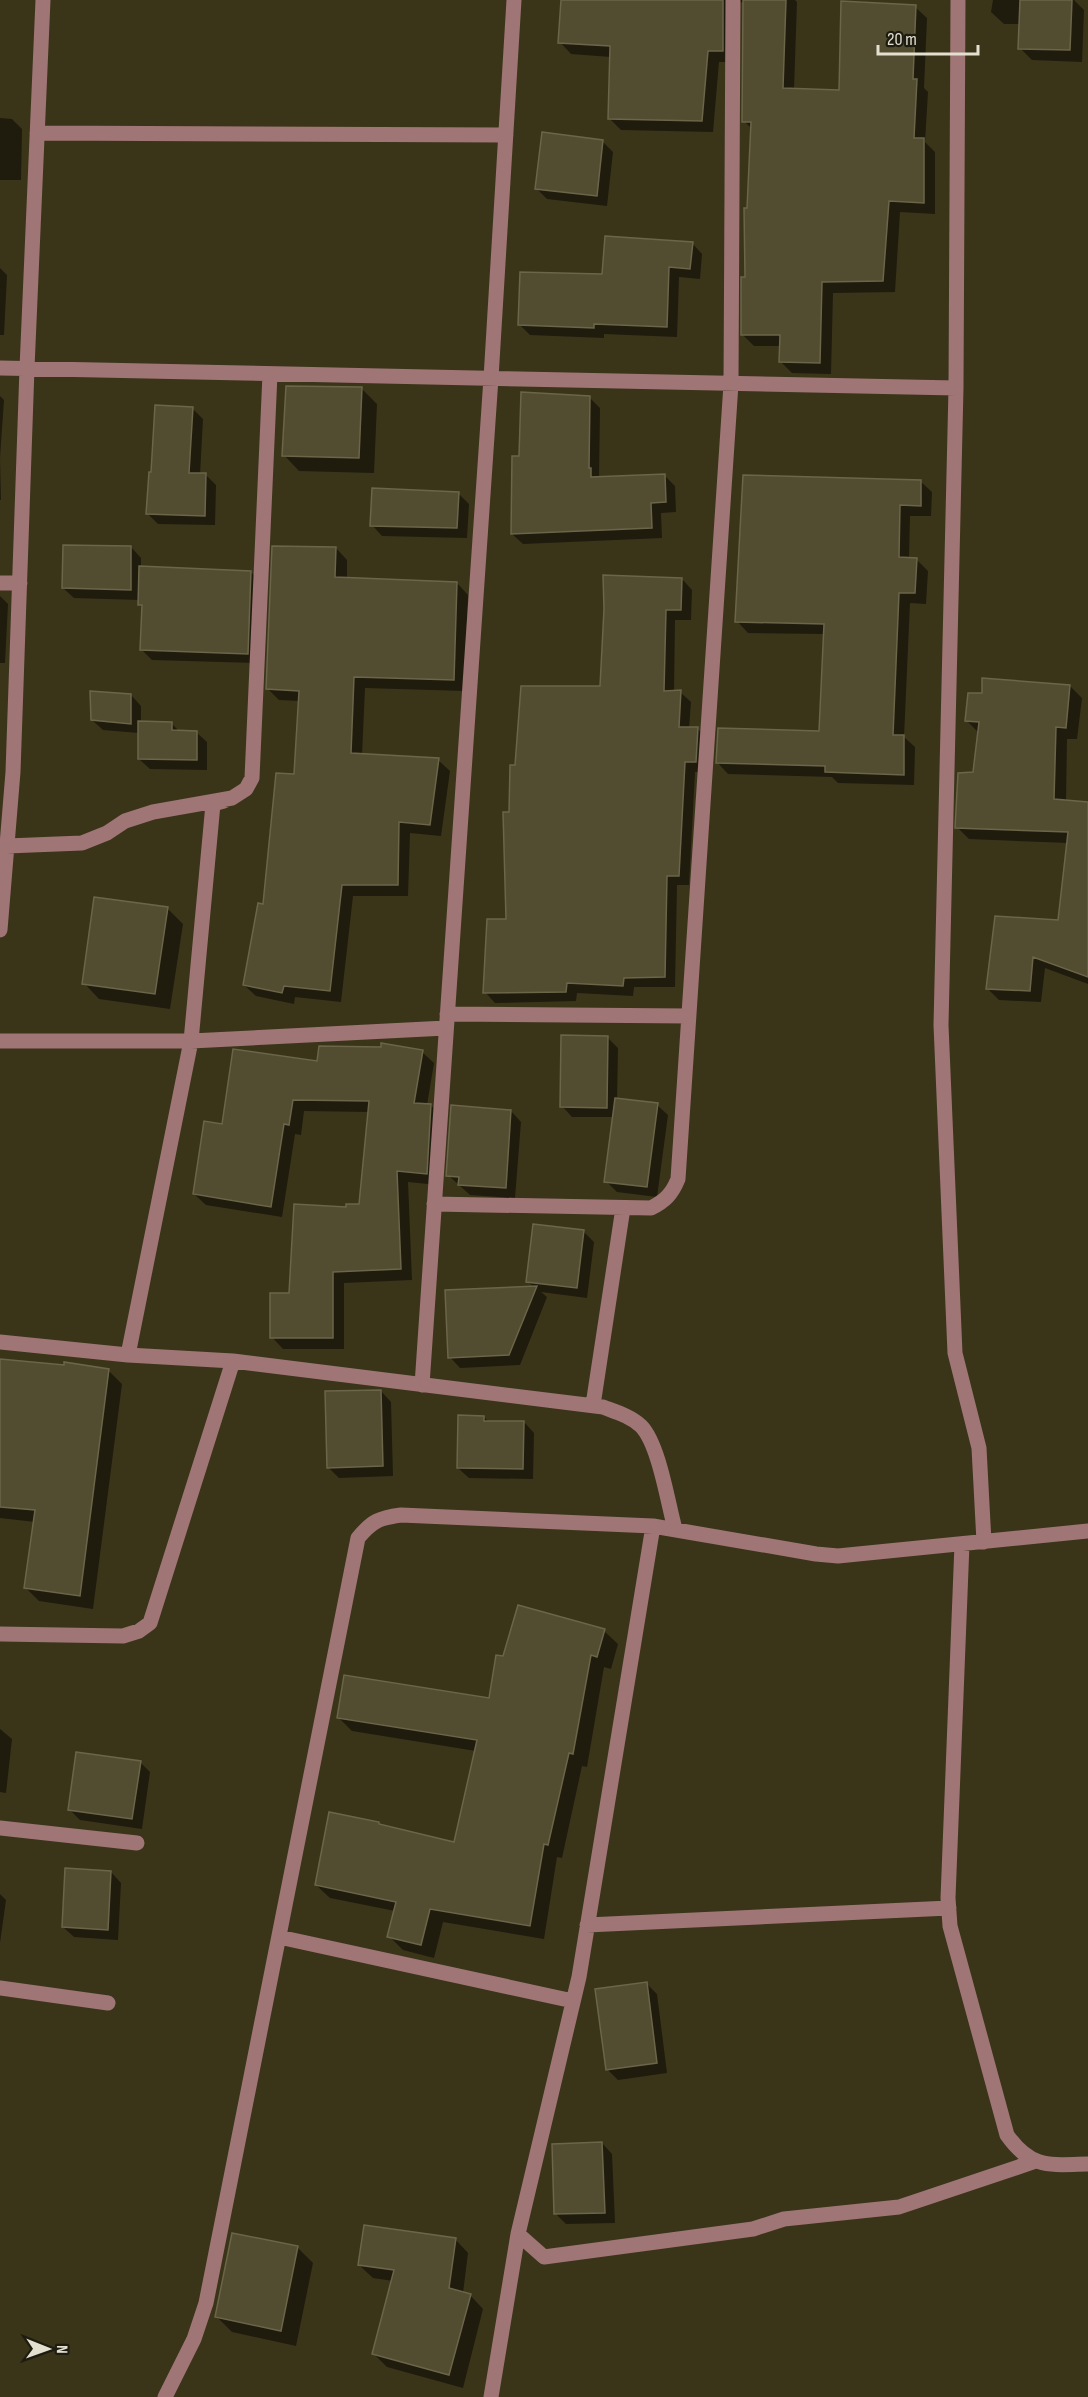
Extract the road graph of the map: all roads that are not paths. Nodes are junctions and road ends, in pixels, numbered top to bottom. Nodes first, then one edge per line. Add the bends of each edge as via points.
1 (43, 0) edge
2 (514, 0) edge
3 (733, 0) edge
4 (958, 0) edge
5 (37, 133) junction
6 (506, 135) junction
7 (0, 368) edge
8 (27, 368) junction
9 (270, 374) junction
10 (491, 378) junction
11 (731, 384) junction
12 (956, 388) junction
13 (0, 583) edge
14 (20, 583) junction
15 (7, 773) edge
16 (232, 798) junction
17 (7, 846) junction
18 (0, 930) edge
19 (688, 1016) junction
20 (447, 1021) junction
21 (0, 1041) edge
22 (191, 1041) junction
23 (434, 1204) junction
24 (624, 1208) junction
25 (0, 1342) edge
26 (128, 1355) junction
27 (233, 1362) junction
28 (422, 1385) junction
29 (593, 1405) junction
30 (653, 1526) junction
31 (675, 1529) junction
32 (1088, 1531) edge
33 (984, 1542) junction
34 (962, 1544) junction
35 (0, 1634) edge
36 (0, 1828) edge
37 (137, 1844) dead end
38 (949, 1908) junction
39 (586, 1925) junction
40 (279, 1937) junction
41 (0, 1988) edge
42 (573, 2001) junction
43 (108, 2003) dead end
44 (1036, 2161) junction
45 (1088, 2164) edge
46 (518, 2234) junction
47 (165, 2397) edge
48 (491, 2397) edge

1 - 5 street
2 - 6 street
3 - 11 street
4 - 12 street
5 - 6 street
5 - 8 street
6 - 10 street
7 - 8 street
8 - 9 street
8 - 14 street
9 - 10 street
9 - 16 street via 252,778 246,789
10 - 11 street
10 - 20 street
11 - 12 street
11 - 19 street
12 - 33 street via 941,1025 955,1353 979,1448
13 - 14 street
14 - 15 street
15 - 17 street
16 - 17 street via 153,812 82,843
16 - 22 street via 213,804
17 - 18 street
19 - 20 street
19 - 24 street via 678,1179 662,1203 651,1208
20 - 22 street
20 - 23 street
21 - 22 street
22 - 26 street
23 - 24 street
23 - 28 street
24 - 29 street
25 - 26 street
26 - 27 street
27 - 28 street
27 - 35 street via 150,1623 123,1636
28 - 29 street
29 - 31 street via 624,1415 641,1426 652,1441
30 - 31 street
30 - 39 street
30 - 40 street via 401,1515 370,1524 358,1538
31 - 34 street via 838,1556
32 - 33 street
33 - 34 street
34 - 38 street
36 - 37 street
38 - 39 street
38 - 44 street via 950,1926 1007,2135 1018,2151
39 - 42 street
40 - 42 street
40 - 47 street via 206,2303 194,2339
41 - 43 street
42 - 46 street
44 - 45 street via 1053,2165
44 - 46 street via 899,2207 784,2219 753,2229 544,2257
46 - 48 street

